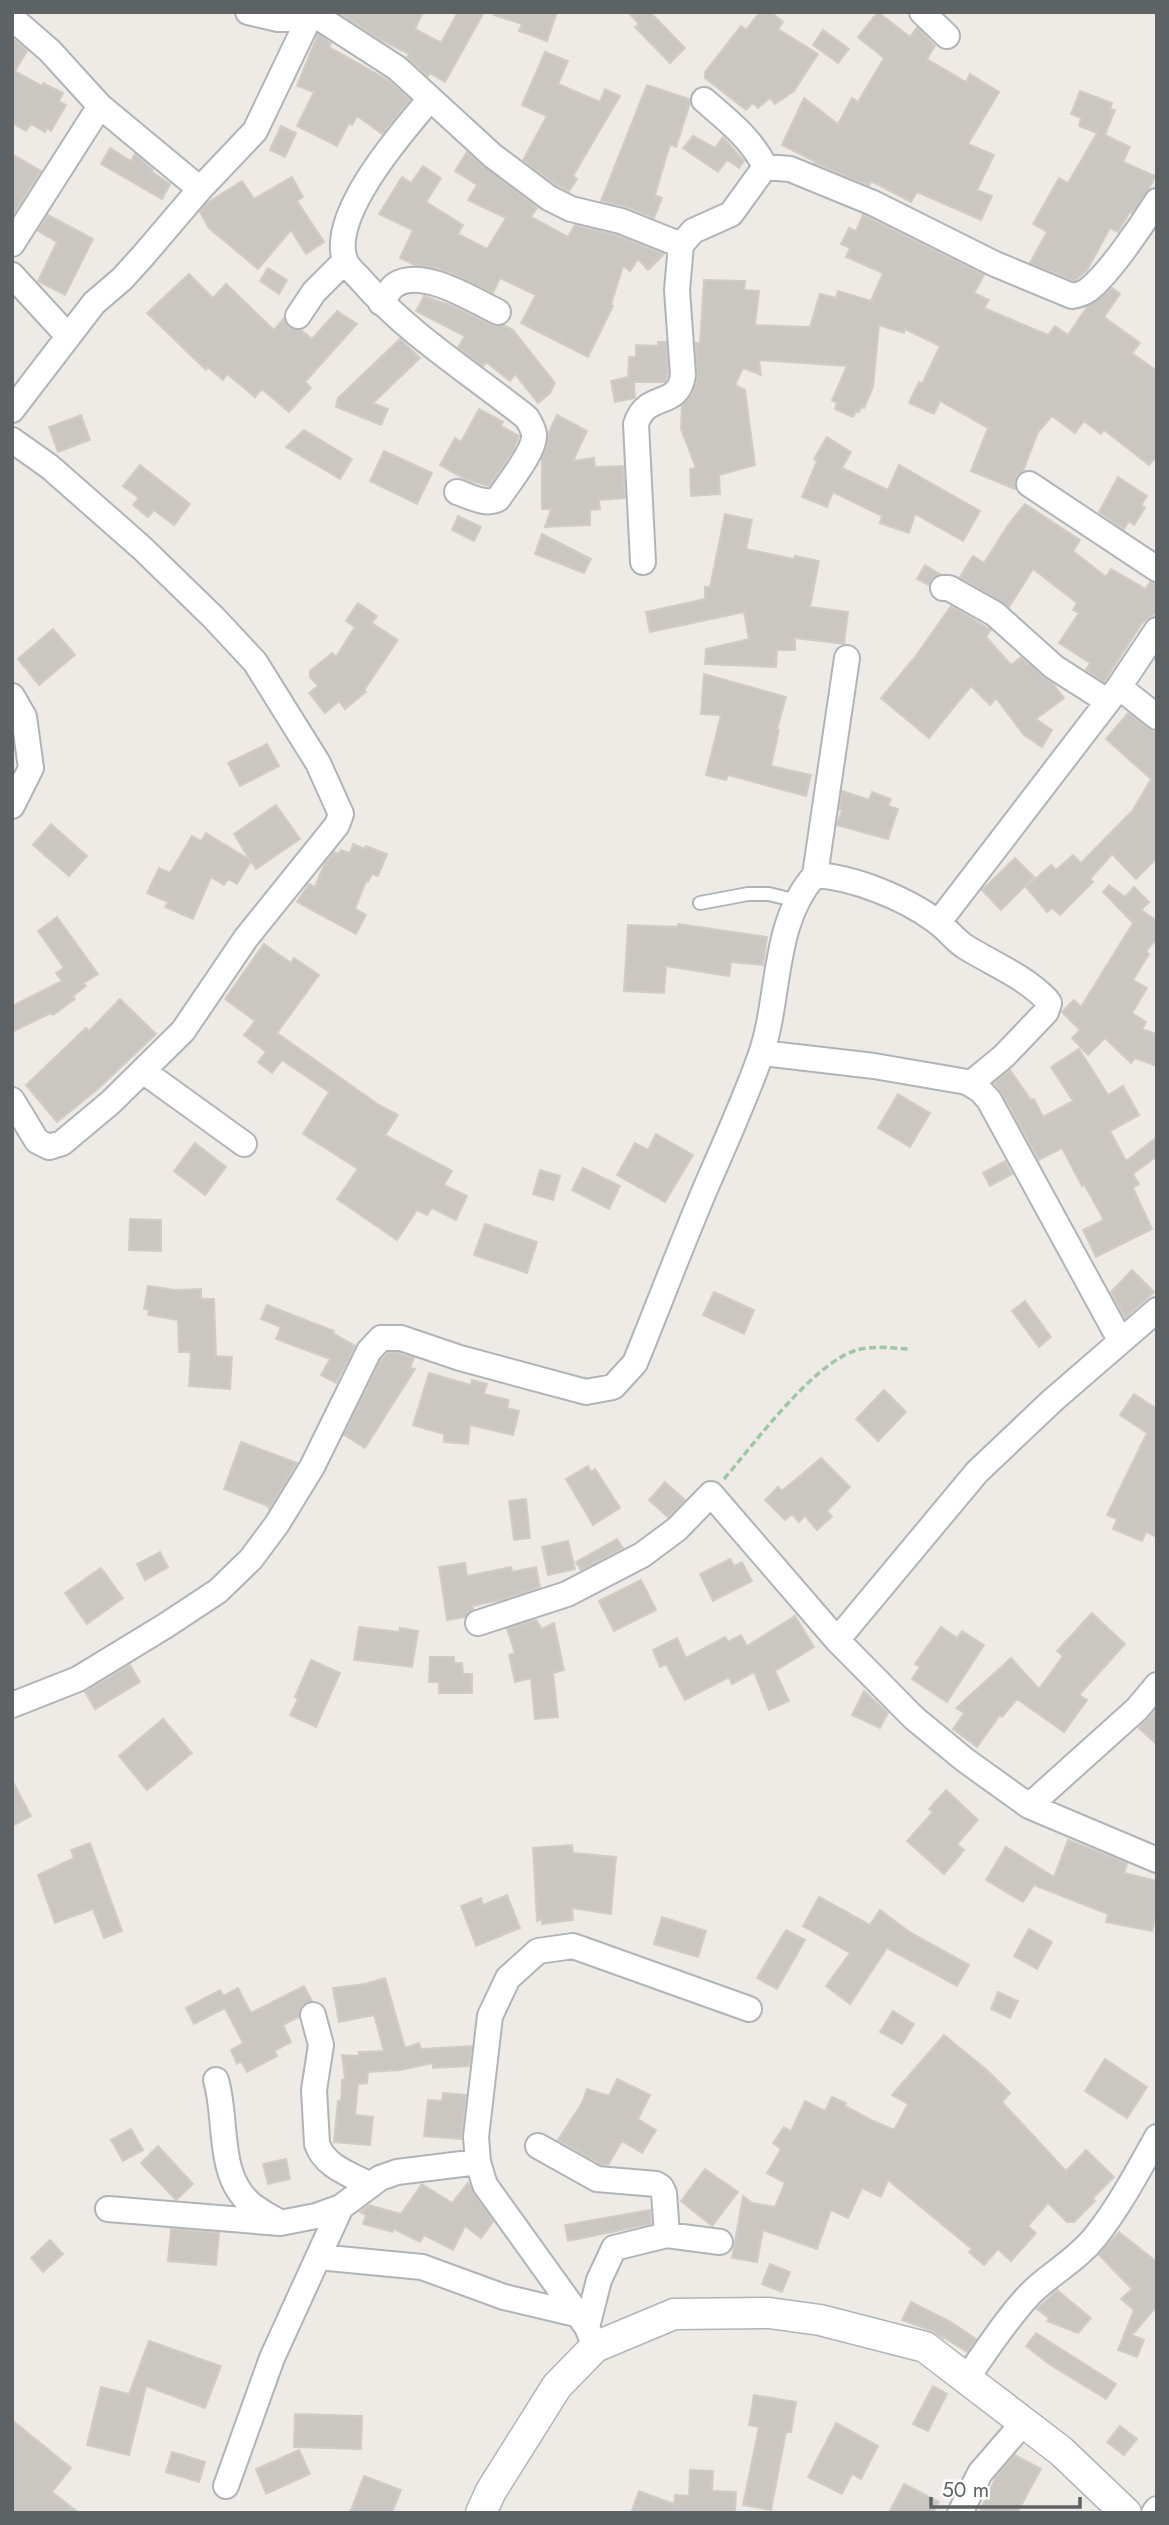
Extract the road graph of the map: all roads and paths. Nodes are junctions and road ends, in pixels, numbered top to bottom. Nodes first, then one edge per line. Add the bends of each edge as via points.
1 (248, 12) edge
2 (922, 12) edge
3 (310, 15) edge
4 (12, 18) edge
5 (947, 36) dead end
6 (430, 99) junction
7 (704, 100) dead end
8 (100, 106) junction
9 (765, 167) junction
10 (200, 189) junction
11 (1157, 201) edge
12 (12, 244) edge
13 (681, 245) junction
14 (345, 261) junction
15 (12, 275) edge
16 (381, 303) junction
17 (498, 312) dead end
18 (298, 316) dead end
19 (68, 335) junction
20 (12, 410) edge
21 (12, 440) edge
22 (1029, 484) dead end
23 (457, 492) dead end
24 (643, 562) dead end
25 (1157, 569) edge
26 (943, 588) dead end
27 (1157, 629) edge
28 (847, 658) dead end
29 (1113, 694) junction
30 (12, 696) edge
31 (1157, 718) edge
32 (12, 806) edge
33 (815, 875) junction
34 (797, 901) junction
35 (700, 903) dead end
36 (938, 923) junction
37 (762, 1053) junction
38 (143, 1071) junction
39 (970, 1084) junction
40 (12, 1100) edge
41 (244, 1144) dead end
42 (1157, 1310) edge
43 (1120, 1340) junction
44 (908, 1349) dead end
45 (711, 1494) junction
46 (478, 1623) dead end
47 (837, 1640) junction
48 (1157, 1685) edge
49 (12, 1705) edge
50 (1030, 1806) junction
51 (1157, 1860) edge
52 (749, 2009) dead end
53 (313, 2015) dead end
54 (216, 2080) dead end
55 (1157, 2137) edge
56 (538, 2146) dead end
57 (478, 2162) junction
58 (370, 2185) junction
59 (341, 2207) junction
60 (108, 2209) dead end
61 (280, 2223) junction
62 (667, 2235) junction
63 (720, 2242) dead end
64 (318, 2257) junction
65 (586, 2329) junction
66 (966, 2379) junction
67 (1024, 2422) junction
68 (226, 2486) dead end
69 (481, 2513) edge
70 (960, 2513) edge
71 (1126, 2513) edge

1 - 3 street via 278,19
2 - 5 street
3 - 6 street via 397,68
3 - 10 street via 254,131
4 - 8 street via 50,51
6 - 13 street via 493,156 559,205 621,221
6 - 14 street via 359,192 344,237
7 - 9 street via 758,151
8 - 10 street
8 - 12 street
9 - 11 street via 790,169 873,203 995,264 1072,296 1095,284
9 - 13 street via 731,215 693,231
10 - 19 street
13 - 24 street via 677,290 681,387 640,412 636,424
14 - 16 street
14 - 18 street
15 - 19 street
16 - 17 street via 395,285 418,279 437,282
16 - 23 street via 527,418 532,428 532,446 498,499 492,503
19 - 20 street
21 - 38 street via 50,467 142,548 255,662 318,762 341,814 337,825 246,938 183,1031
22 - 25 street
26 - 29 street via 995,614 1054,667
27 - 29 street
28 - 33 street
29 - 31 street
29 - 36 street
30 - 32 street via 24,717 31,768
33 - 34 street
33 - 36 street via 834,876 913,905
34 - 35 lane via 748,894
34 - 37 street via 781,951
36 - 39 street via 1049,1003 1046,1012 1004,1056
37 - 39 street via 874,1066
37 - 49 street via 635,1363 614,1387 586,1392 401,1338 381,1338 369,1351 312,1467 251,1559 218,1591 78,1679
38 - 40 street via 62,1143 49,1147 37,1141
38 - 41 street
39 - 43 street via 989,1100
42 - 43 street
43 - 47 street via 977,1472
44 - 45 path via 854,1351 828,1366 788,1404
45 - 46 street via 677,1529 642,1555 567,1594
45 - 47 street
47 - 50 street via 914,1718
48 - 50 street via 1137,1709
50 - 51 street
52 - 57 street via 573,1946 538,1951 508,1978 490,2017 476,2137
53 - 58 street via 321,2045 314,2090 320,2153
54 - 61 street via 227,2161 235,2184 251,2204
55 - 66 street via 1096,2237 1031,2293
56 - 62 street via 597,2179 662,2187
57 - 58 street via 397,2172
57 - 65 street via 485,2185
58 - 59 street
59 - 61 street
59 - 64 street
60 - 61 street
62 - 63 street
62 - 65 street via 614,2249 599,2280
64 - 65 street via 422,2267
64 - 68 street via 272,2358
65 - 66 street via 674,2314 769,2313 820,2320 925,2347
65 - 69 street
66 - 67 street
67 - 70 street via 981,2473
67 - 71 street

